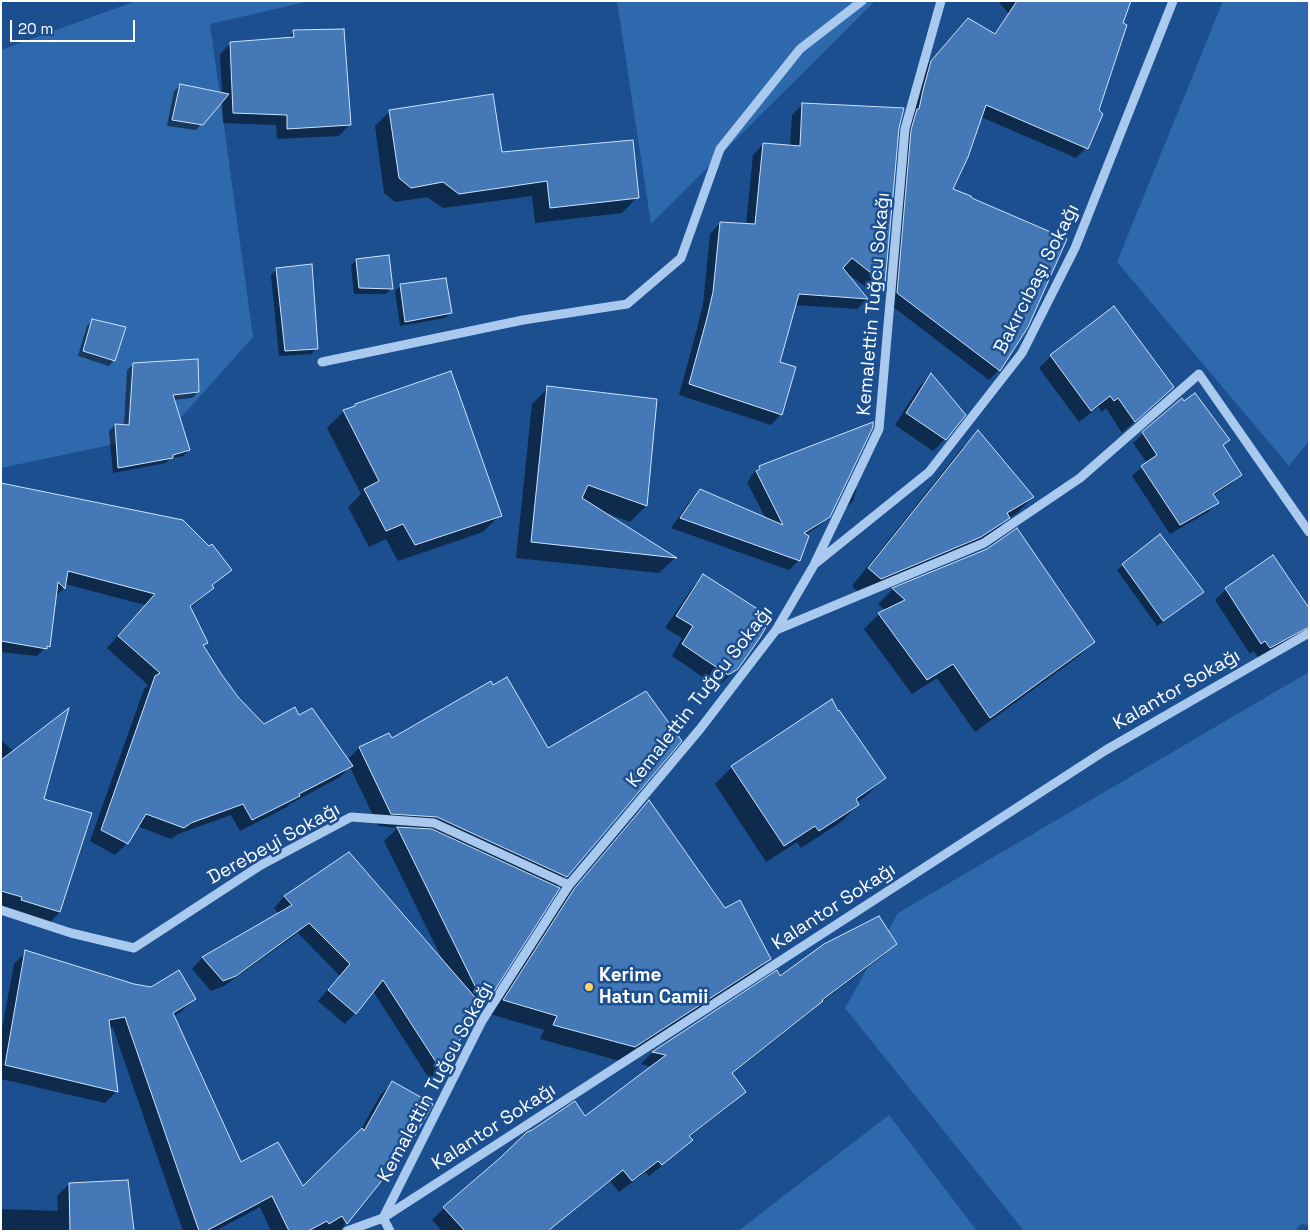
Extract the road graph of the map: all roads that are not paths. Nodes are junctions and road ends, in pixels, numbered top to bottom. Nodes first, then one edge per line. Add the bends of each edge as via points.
1 (862, 1) edge
2 (941, 1) edge
3 (1173, 1) edge
4 (322, 362) dead end
5 (1309, 532) edge
6 (814, 565) junction
7 (776, 630) junction
8 (1309, 633) edge
9 (569, 884) junction
10 (1, 910) edge
11 (384, 1218) junction
12 (347, 1231) edge
13 (390, 1231) edge

1 - 4 street via 800,49 720,149 681,258 627,304 523,320
2 - 6 street, Kemalettin Tuğcu Sokağı via 905,129 880,429
3 - 6 street, Bakırcıbaşı Sokağı via 1075,248 1022,353 929,472
5 - 7 street via 1199,374 1080,478 984,543
6 - 7 street, Kemalettin Tuğcu Sokağı
7 - 9 street, Kemalettin Tuğcu Sokağı via 700,729
8 - 11 street, Kalantor Sokağı via 1106,750
9 - 10 street, Derebeyi Sokağı via 434,823 351,818 261,865 134,948 71,933
9 - 11 street, Kemalettin Tuğcu Sokağı via 482,1021
11 - 12 street, Kalantor Sokağı
11 - 13 street

